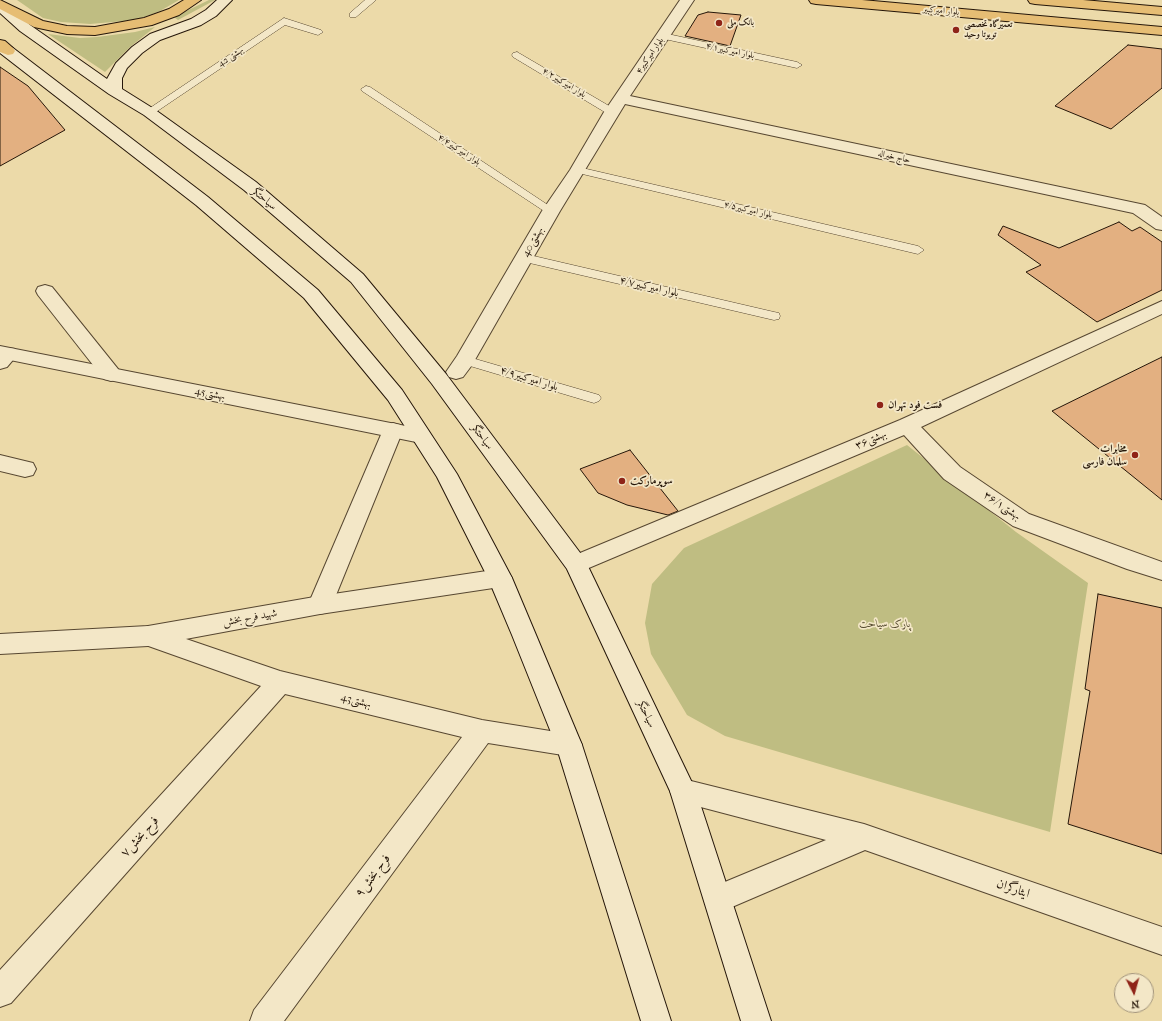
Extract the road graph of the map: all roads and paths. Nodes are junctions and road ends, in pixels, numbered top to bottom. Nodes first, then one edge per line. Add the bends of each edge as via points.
1 (194, 0) edge
2 (224, 0) edge
3 (371, 0) edge
4 (687, 0) edge
5 (816, 0) edge
6 (1035, 0) edge
7 (0, 5) edge
8 (1162, 11) edge
9 (353, 15) dead end
10 (1162, 31) edge
11 (318, 32) dead end
12 (663, 36) junction
13 (3, 47) edge
14 (517, 54) dead end
15 (797, 65) dead end
16 (366, 89) dead end
17 (114, 91) junction
18 (617, 106) junction
19 (149, 112) junction
20 (578, 170) junction
21 (551, 211) junction
22 (1162, 225) edge
23 (918, 250) dead end
24 (525, 258) junction
25 (46, 292) dead end
26 (1162, 307) edge
27 (774, 316) dead end
28 (3, 356) edge
29 (460, 366) joint
30 (111, 374) junction
31 (594, 398) dead end
32 (907, 425) junction
33 (393, 430) junction
34 (421, 436) junction
35 (0, 463) edge
36 (25, 469) dead end
37 (576, 564) junction
38 (1162, 571) edge
39 (500, 578) junction
40 (320, 605) junction
41 (148, 636) junction
42 (0, 644) edge
43 (280, 682) junction
44 (482, 731) junction
45 (569, 745) junction
46 (683, 791) junction
47 (864, 837) junction
48 (718, 899) junction
49 (1162, 941) edge
50 (0, 992) edge
51 (265, 1021) edge
52 (656, 1021) edge
53 (756, 1021) edge

1 - 7 main road via 174,12 147,22 95,31 68,30 39,24
2 - 17 street via 211,13 196,22 155,37 137,50 121,66 115,78
3 - 9 lane
4 - 12 street, ۴بلوار امیرکبیر
5 - 10 main road, بلوار امیرکبیر
6 - 8 main road
7 - 17 street, سیاحتگر via 25,28
11 - 19 lane, 42 بهشتی via 284,21
12 - 15 lane, بلوار امیرکبیر۴/۱
12 - 18 street, ۴بلوار امیرکبیر
13 - 34 street via 202,201 311,294 395,395
14 - 18 lane, بلوار امیرکبیر۴/۲
16 - 21 lane, بلوار امیرکبیر۴/۴
17 - 19 street, سیاحتگر
18 - 20 street, 40بهشتی
18 - 22 street, حاج خیراله via 1139,209
19 - 37 street, سیاحتگر via 250,186 357,278 439,379
20 - 21 street, 40بهشتی
20 - 23 lane, بلوار امیرکبیر۴/۵
21 - 24 street, 40بهشتی
24 - 27 lane, بلوار امیرکبیر۴/۷
24 - 29 street, 40بهشتی
25 - 30 street
26 - 32 street, بهشتی۳۶
28 - 30 street, بهشتی45
29 - 31 lane, بلوار امیرکبیر۴/۹
30 - 33 street, بهشتی45
32 - 37 street, بهشتی۳۶
32 - 38 street, بهشتی۳۶/۱ via 952,473 1021,520
33 - 34 street, بهشتی45
33 - 40 street
34 - 39 street via 446,474
35 - 36 street
37 - 46 street, سیاحتگر
39 - 40 street, شهید فرح بخش
39 - 45 street
40 - 41 street, شهید فرح بخش
41 - 42 street, شهید فرح بخش
41 - 43 street, 43بهشتی
43 - 44 street, 43بهشتی
43 - 50 street, فرح بخش۷
44 - 45 street, 43بهشتی
44 - 51 street, فرح بخش۹
45 - 52 street
46 - 47 street, ایثارگران
46 - 48 street, سیاحتگر
47 - 48 street
47 - 49 street, ایثارگران
48 - 53 street, سیاحتگر

